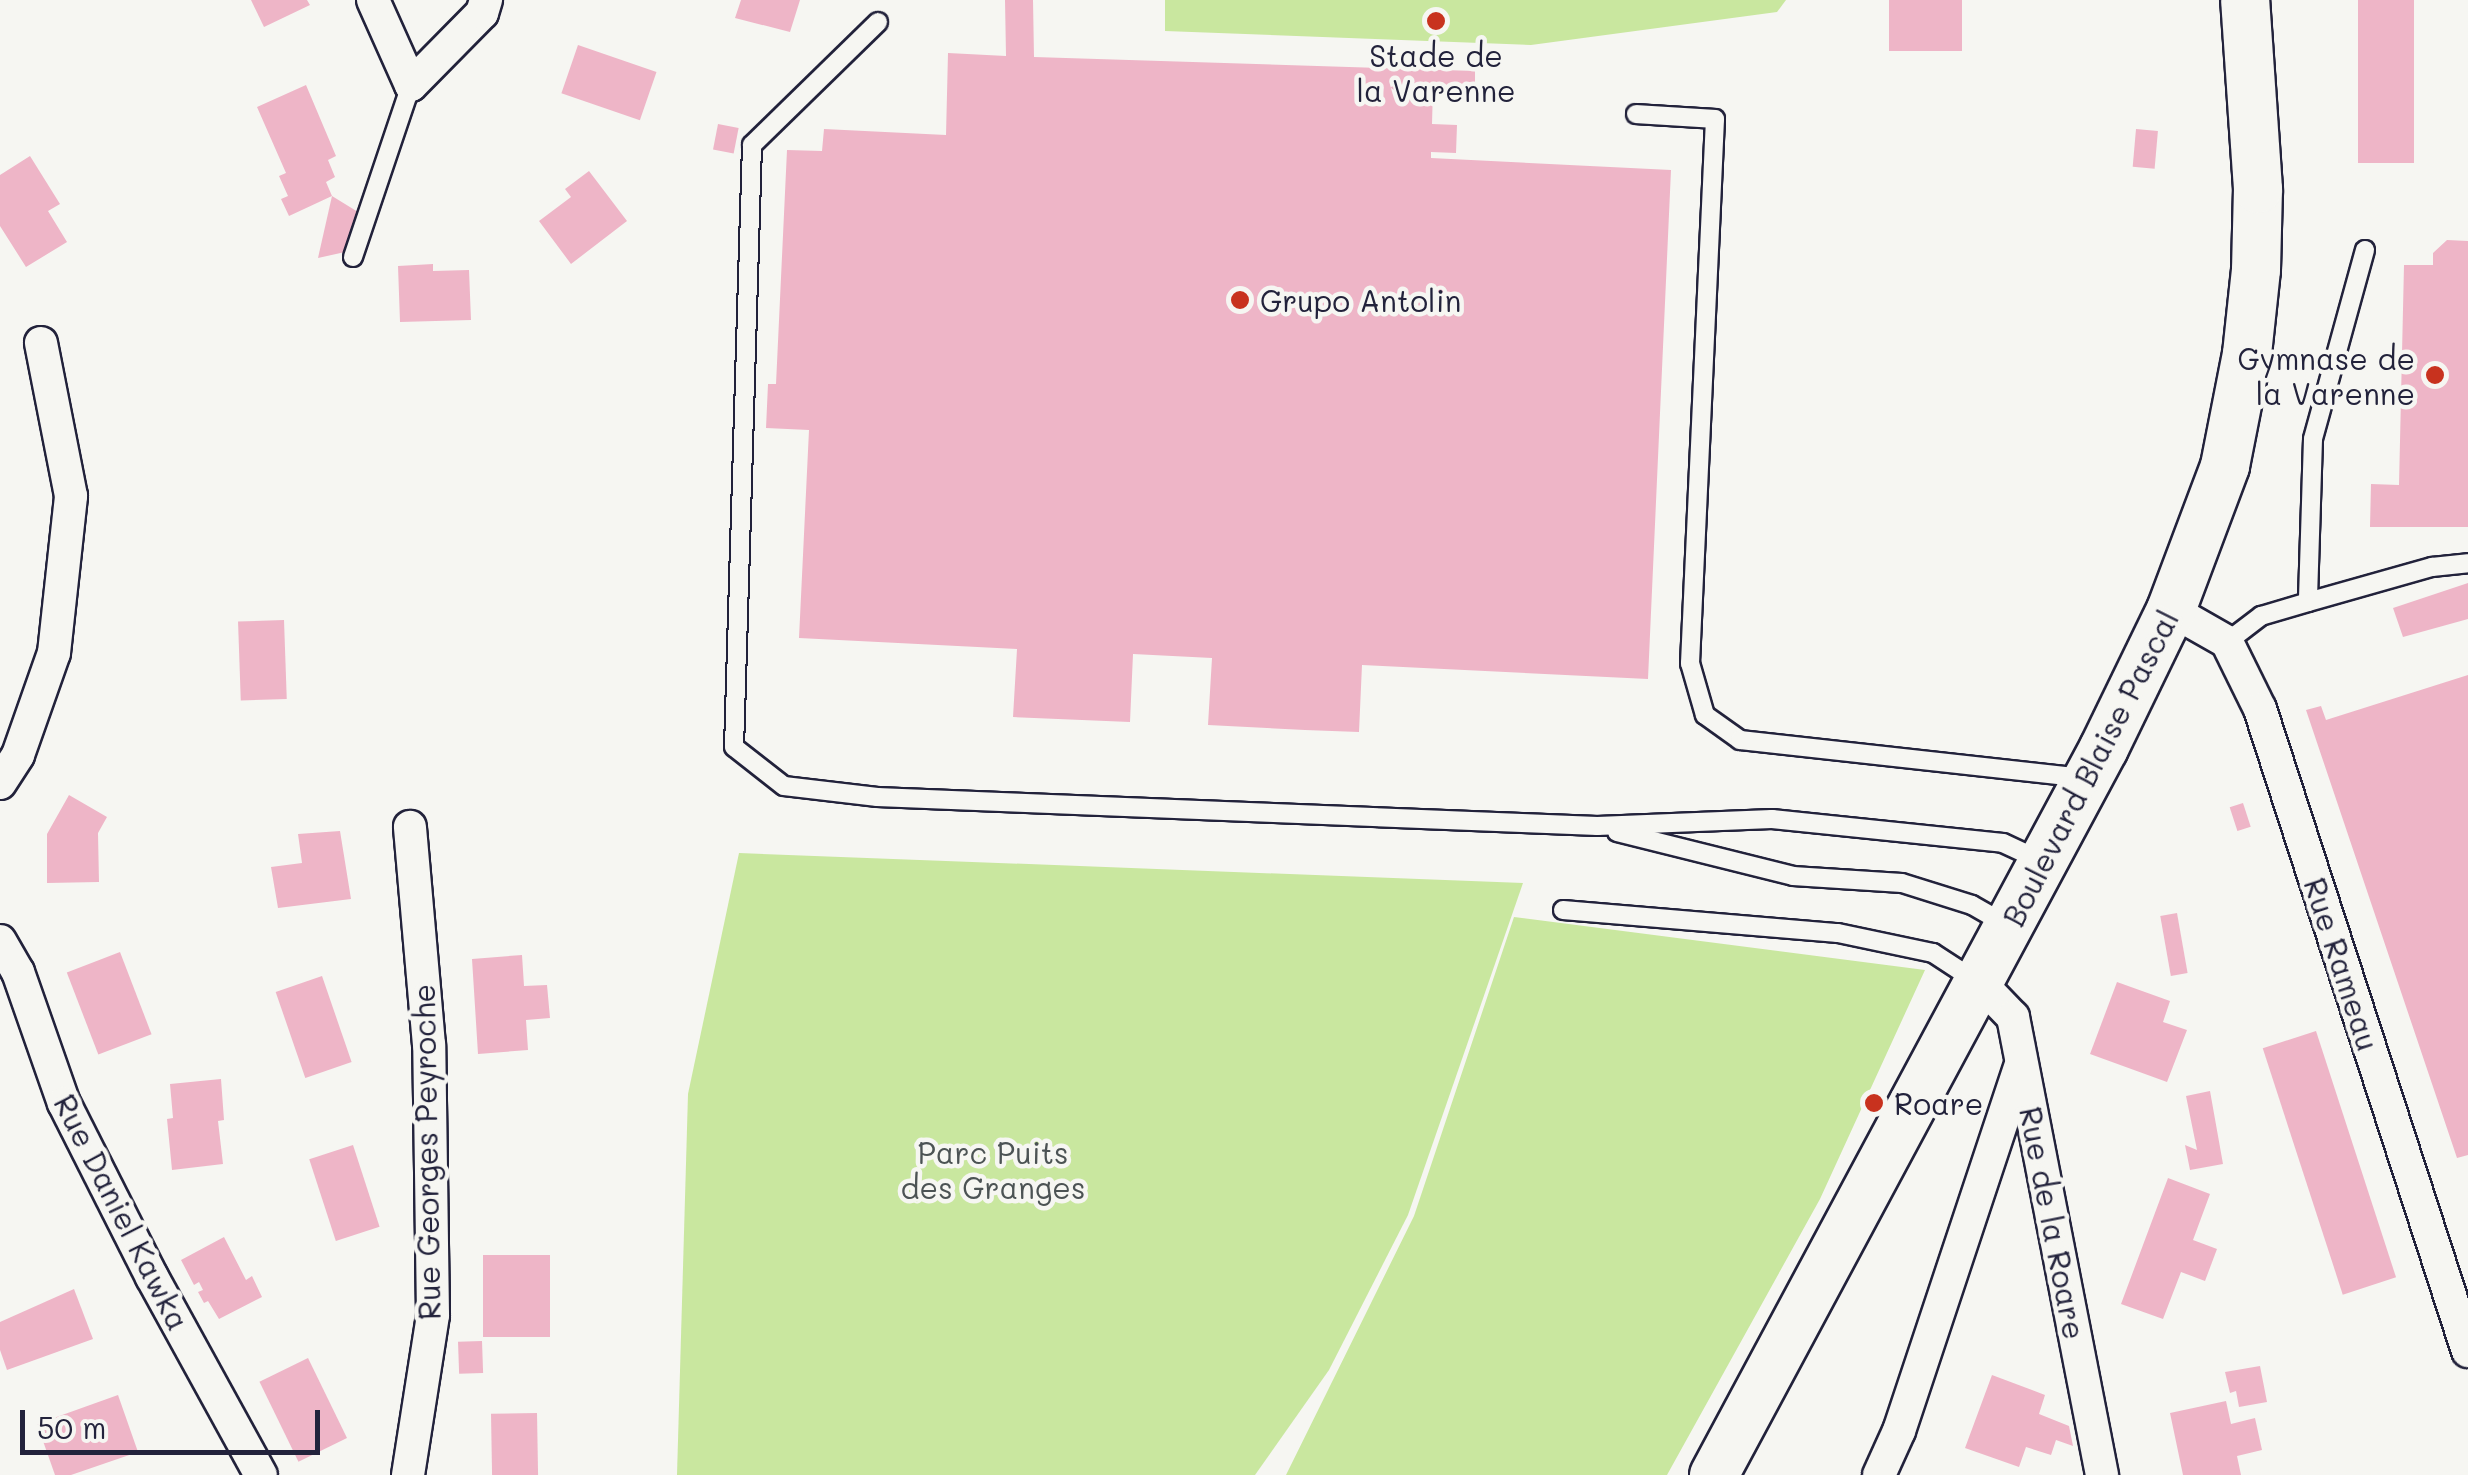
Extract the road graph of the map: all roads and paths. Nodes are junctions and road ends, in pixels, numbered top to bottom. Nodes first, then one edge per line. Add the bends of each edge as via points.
1 (373, 0) edge
2 (486, 0) edge
3 (2245, 0) edge
4 (878, 22) dead end
5 (411, 85) junction
6 (1636, 114) dead end
7 (2366, 250) dead end
8 (352, 256) dead end
9 (41, 343) dead end
10 (2468, 563) edge
11 (2308, 602) junction
12 (2171, 610) junction
13 (2227, 642) junction
14 (2088, 778) junction
15 (0, 783) edge
16 (1598, 826) junction
17 (410, 827) dead end
18 (2044, 862) junction
19 (1563, 910) dead end
20 (2011, 927) junction
21 (0, 940) edge
22 (1981, 984) junction
23 (2021, 1063) junction
24 (2468, 1352) edge
25 (260, 1475) edge
26 (408, 1475) edge
27 (1714, 1475) edge
28 (1879, 1475) edge
29 (2102, 1475) edge

1 - 5 street
2 - 5 street via 482,13
3 - 12 main road, Boulevard Blaise Pascal via 2258,189 2247,354 2225,466
4 - 16 lane via 752,145 734,747 784,786 877,797
5 - 8 lane
6 - 14 lane via 1715,119 1690,662 1705,716 1740,740
7 - 11 lane via 2313,439
9 - 15 street via 70,496 54,653 18,754
10 - 11 lane
11 - 13 lane via 2261,616
12 - 13 street
12 - 14 main road, Boulevard Blaise Pascal
13 - 24 street, Rue Rameau via 2260,710
14 - 18 main road, Boulevard Blaise Pascal
16 - 18 lane via 1772,819 2004,843
16 - 20 lane via 1793,876 1902,883 1972,905
17 - 26 street, Rue Georges Peyroche via 430,1045 433,1315
18 - 20 main road, Boulevard Blaise Pascal
19 - 22 lane via 1838,932 1932,953
20 - 22 main road, Boulevard Blaise Pascal
21 - 25 street, Rue Daniel Kawka via 18,972 64,1103
22 - 23 street, Rue de la Roare via 2013,1017
22 - 27 main road, Boulevard Blaise Pascal
23 - 28 street
23 - 29 street, Rue de la Roare

